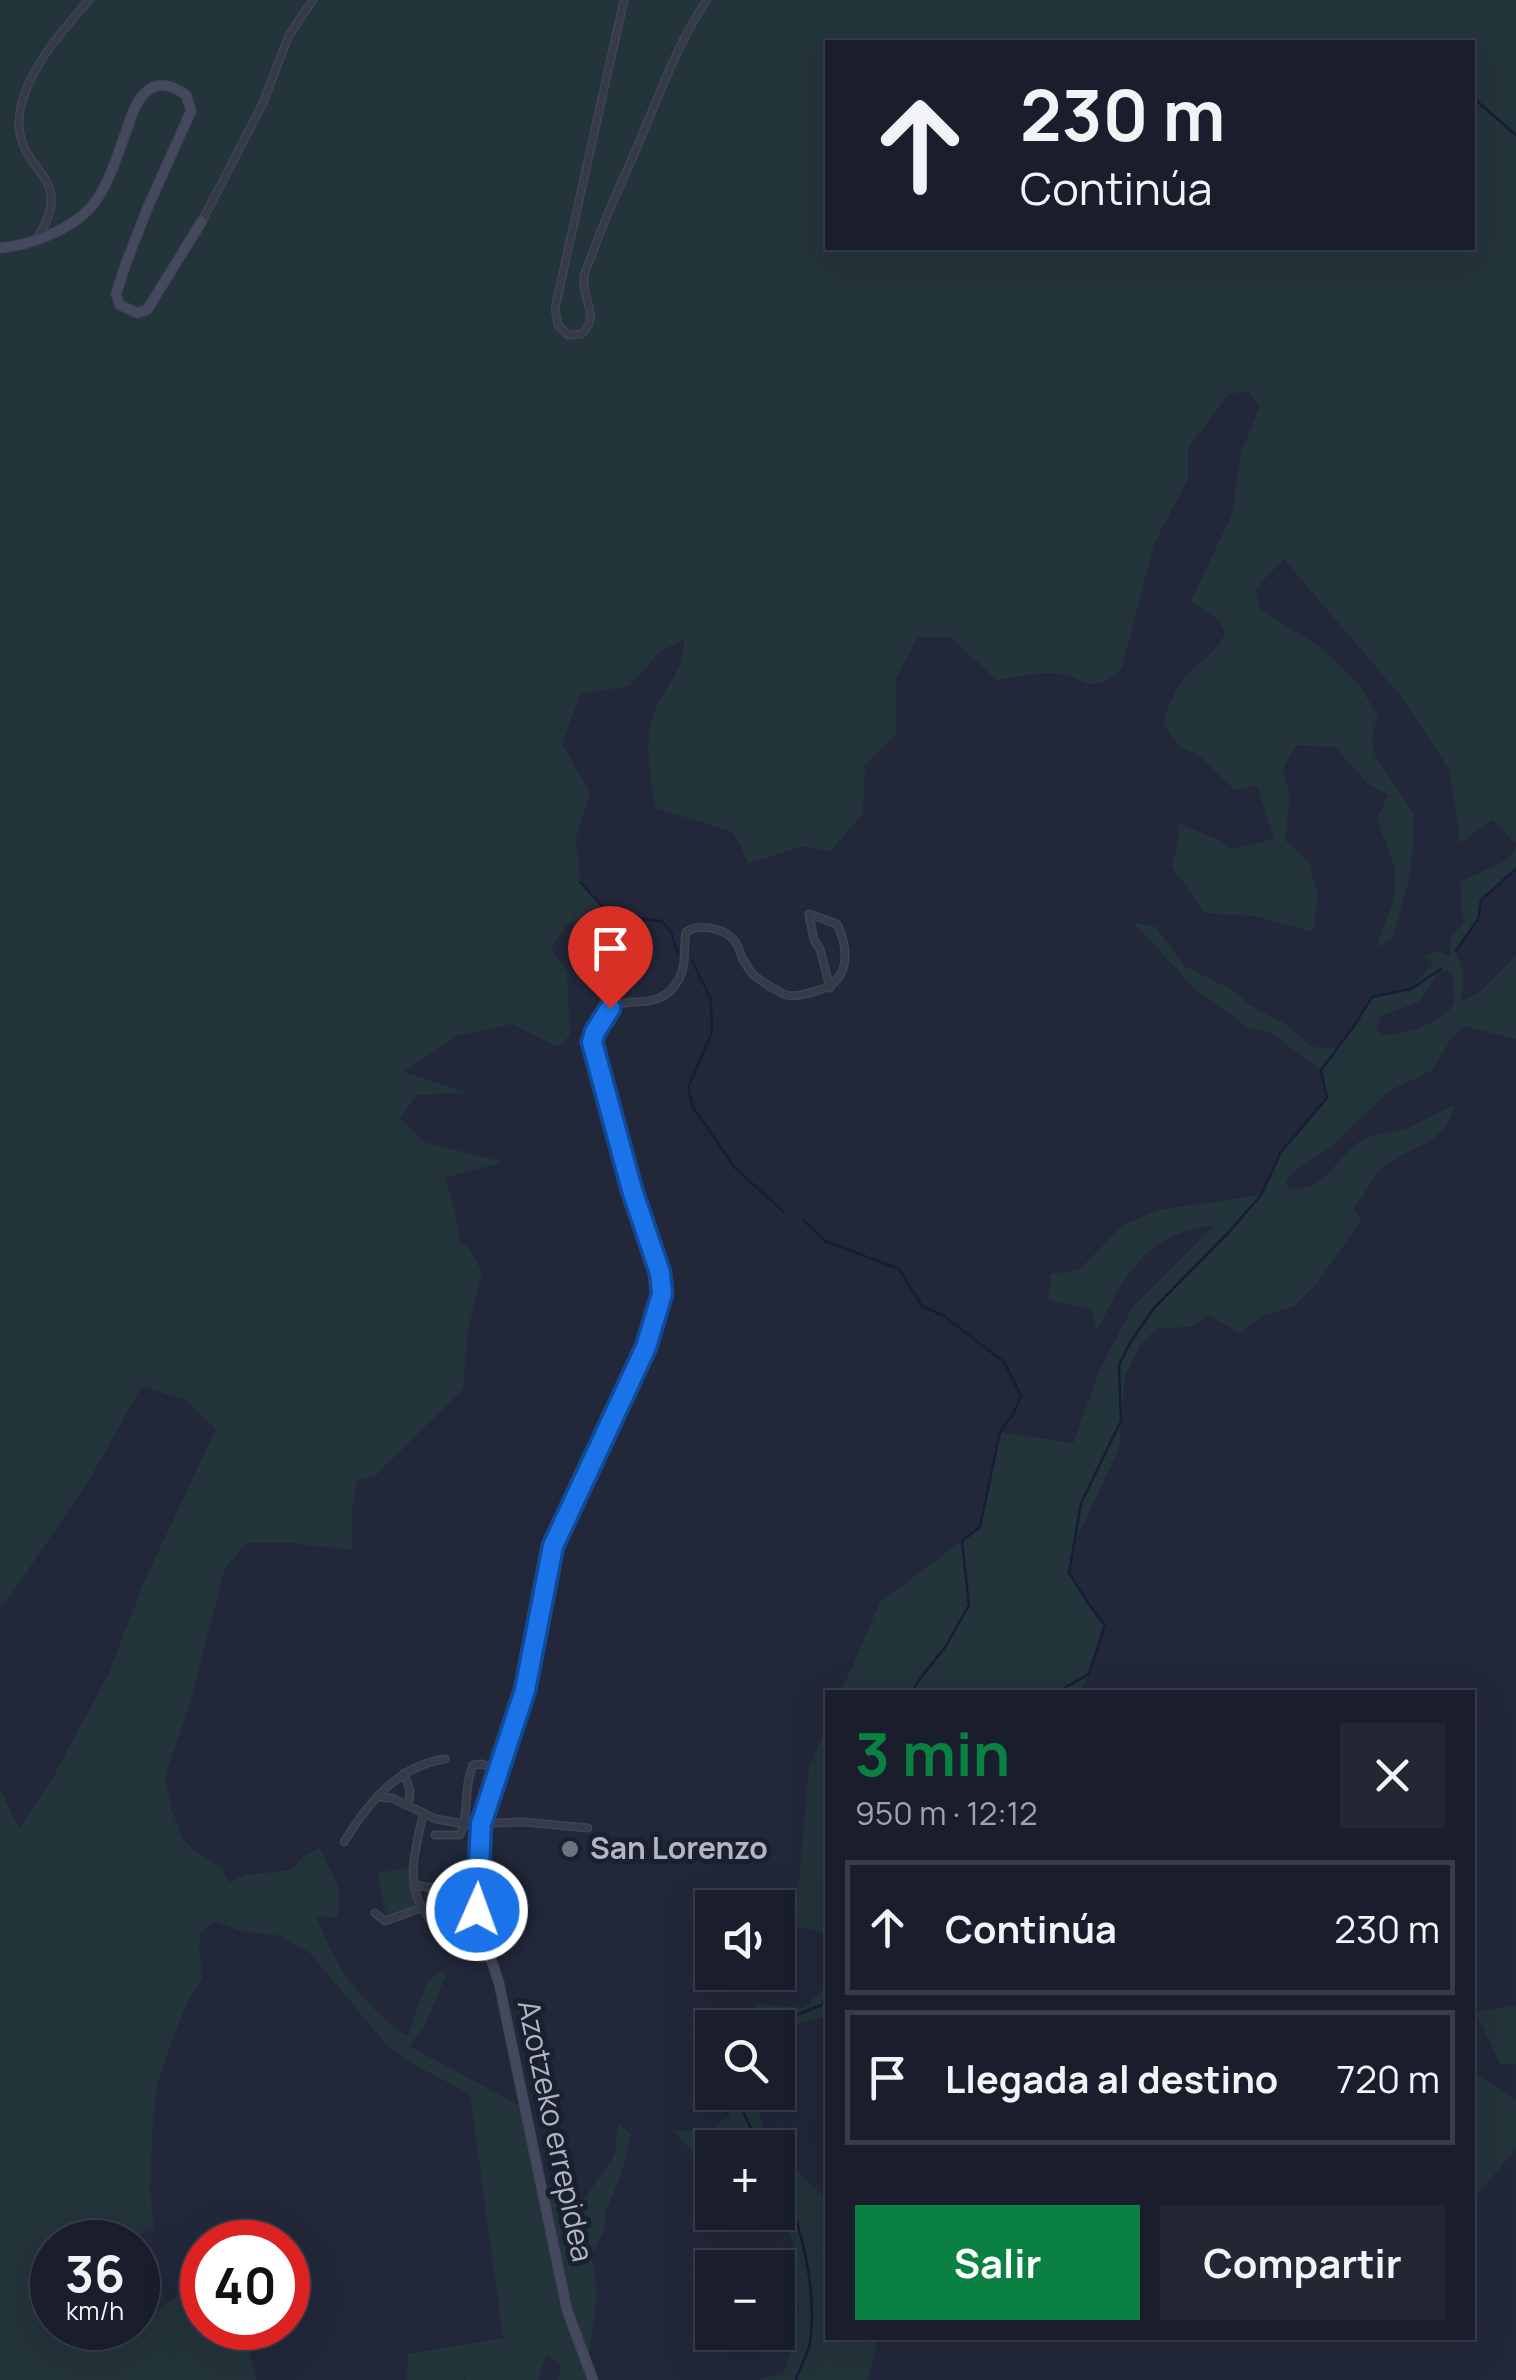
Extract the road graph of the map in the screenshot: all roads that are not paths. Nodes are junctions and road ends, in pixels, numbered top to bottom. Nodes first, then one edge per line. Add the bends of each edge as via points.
1 (89, 0) edge
2 (313, 0) edge
3 (624, 0) edge
4 (707, 0) edge
5 (202, 221) joint
6 (38, 237) junction
7 (0, 248) edge
8 (830, 988) junction
9 (445, 1759) dead end
10 (499, 1771) junction
11 (404, 1773) junction
12 (378, 1797) junction
13 (405, 1805) junction
14 (424, 1814) junction
15 (465, 1824) junction
16 (481, 1824) junction
17 (588, 1828) dead end
18 (436, 1834) dead end
19 (344, 1842) dead end
20 (478, 1874) junction
21 (415, 1886) junction
22 (477, 1891) joint
23 (421, 1908) junction
24 (375, 1914) dead end
25 (491, 1959) junction
26 (594, 2380) edge

1 - 6 street via 26,83 20,106 20,132 52,197 51,215
2 - 5 street via 288,35 263,102
3 - 4 street via 555,308 568,335 589,326 584,278 595,246
5 - 6 street via 148,310 120,305 122,273 191,111 186,94 166,84 143,94 90,208 68,226
6 - 7 street
8 - 8 street via 840,979 844,938 836,924 809,914
8 - 10 street via 786,995 754,975 731,937 694,926 686,932 684,965 672,988 648,1002 610,1008 595,1032 592,1042 662,1294 646,1347 553,1546 525,1690
9 - 11 street
10 - 15 street via 473,1766
10 - 16 street
11 - 12 street
11 - 13 street via 410,1790
12 - 13 street
12 - 19 street
13 - 14 street
14 - 15 street
14 - 21 street via 412,1867
15 - 16 street
15 - 18 street via 460,1835
16 - 17 street
16 - 20 street
20 - 21 street via 452,1886
20 - 22 street
21 - 23 street
22 - 25 street, Azotzeko errepidea
23 - 24 street via 385,1921
23 - 25 street via 440,1929
25 - 26 street, Azotzeko errepidea via 567,2310

